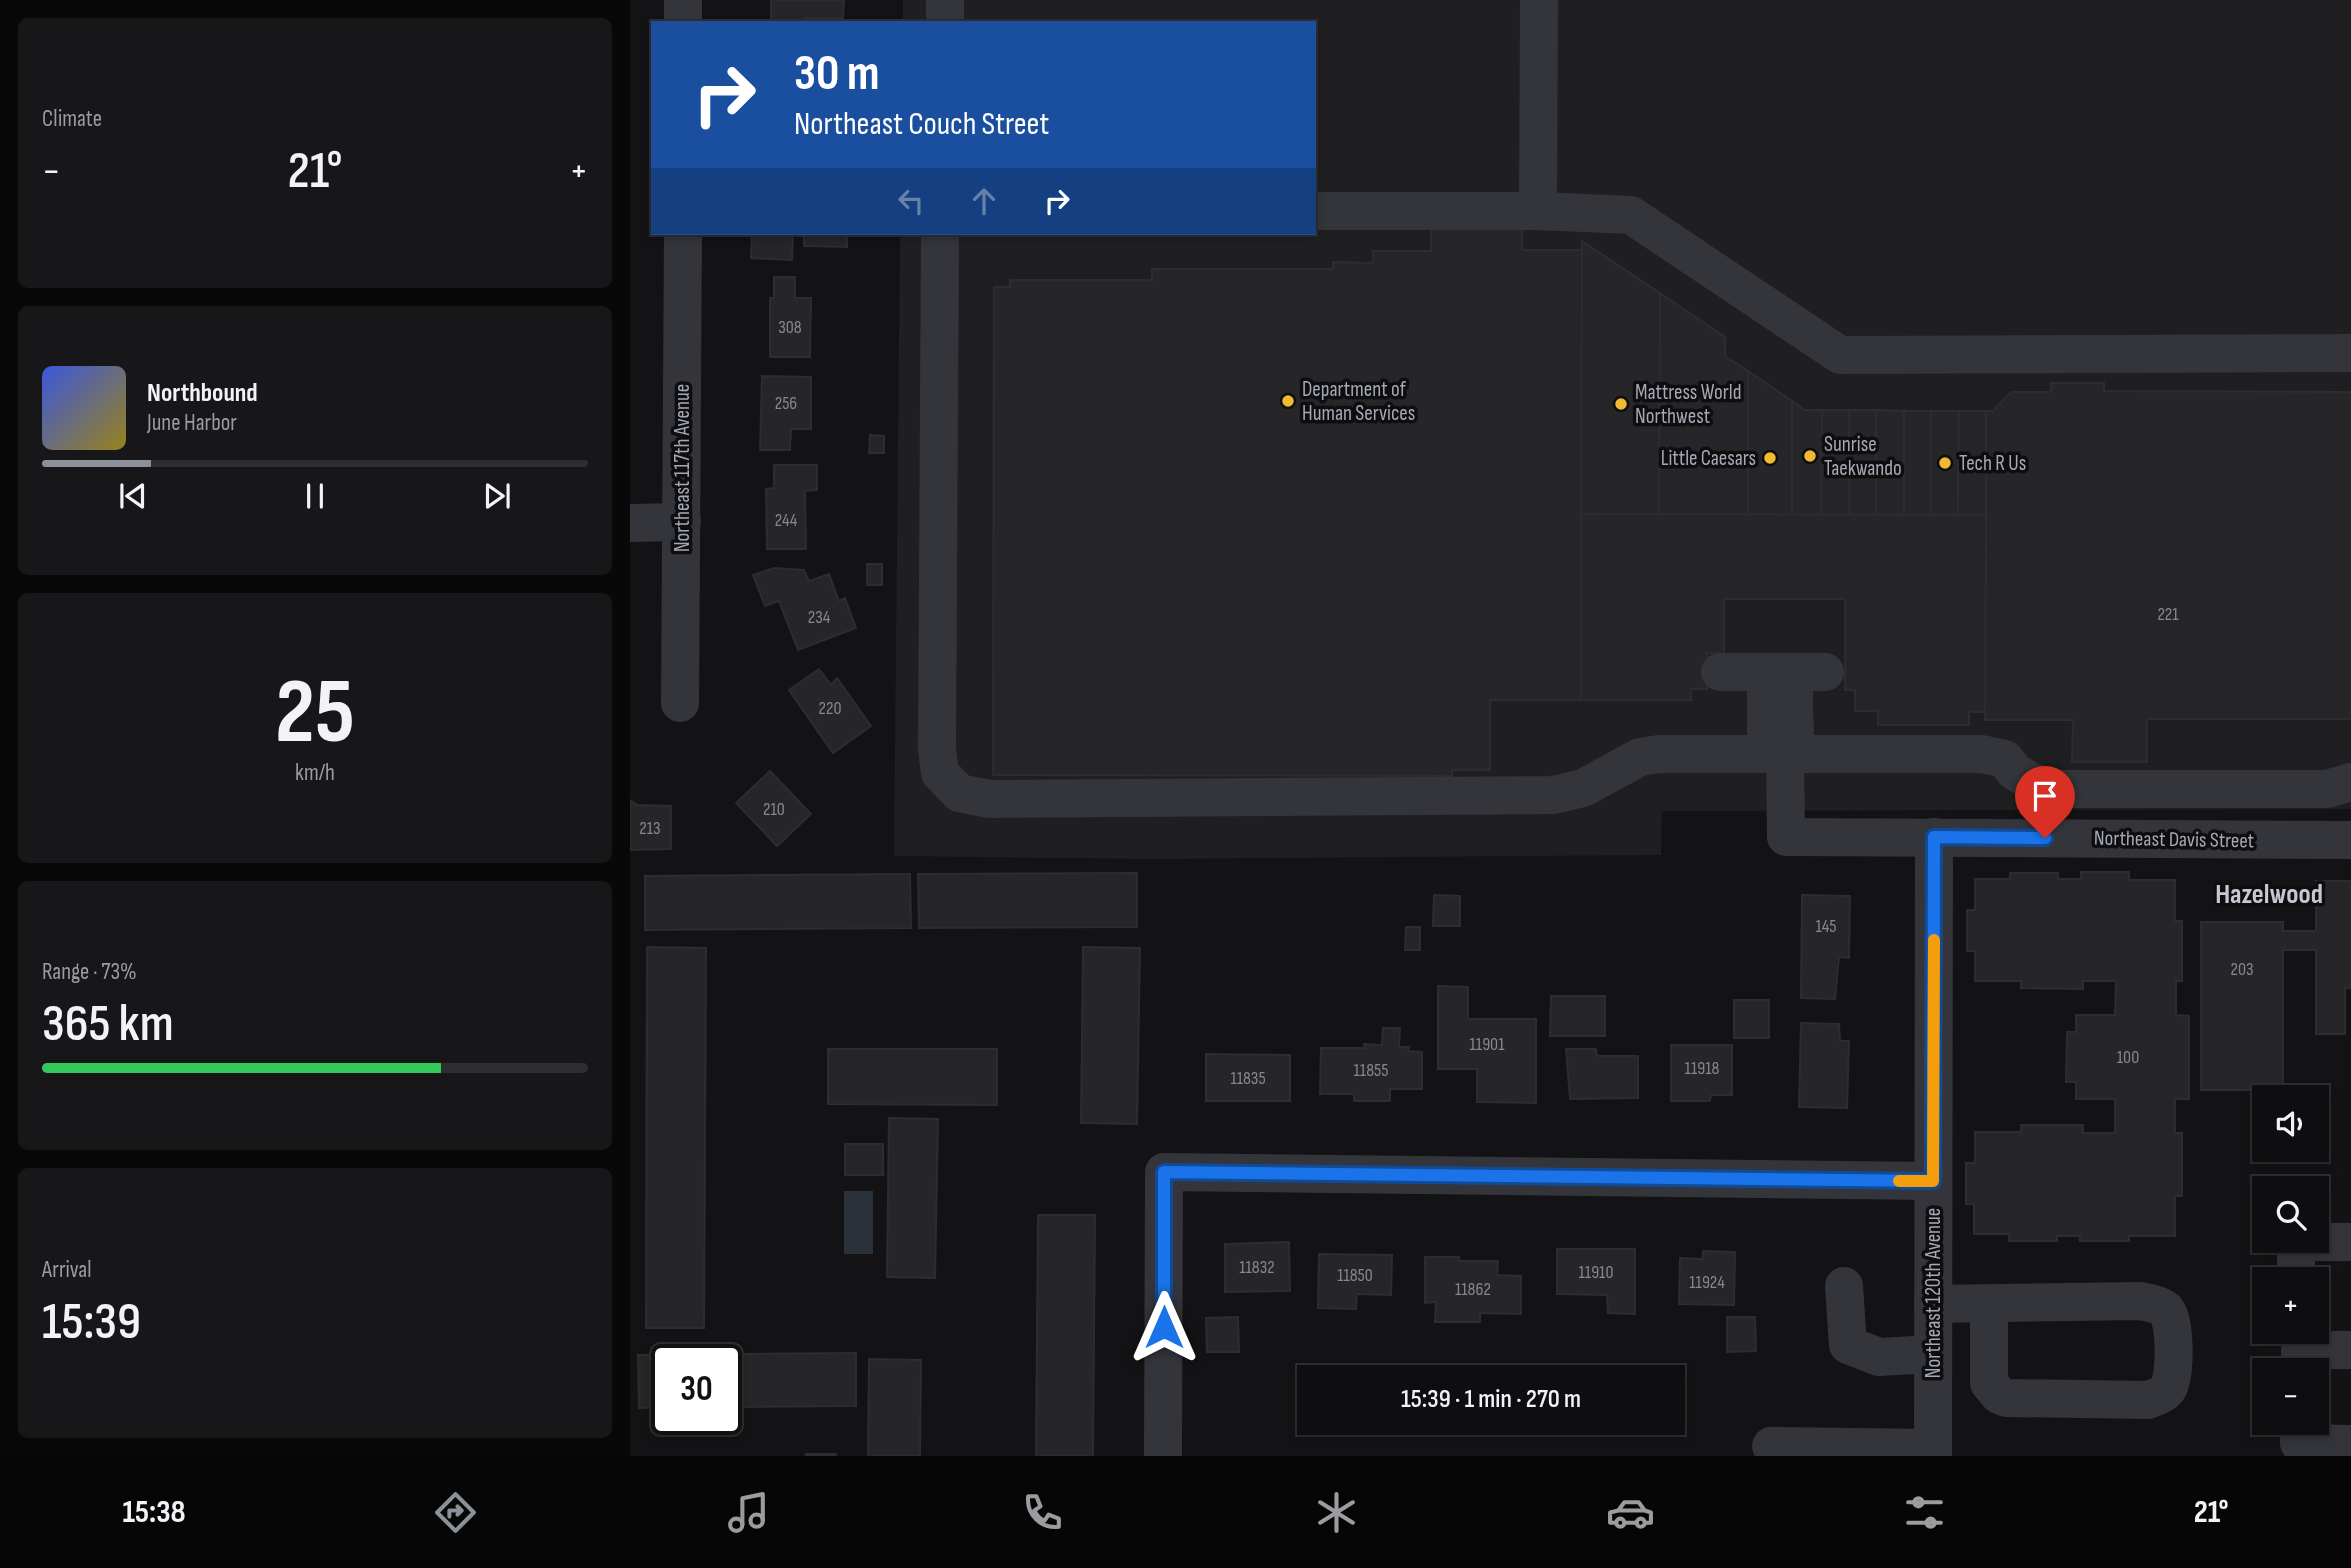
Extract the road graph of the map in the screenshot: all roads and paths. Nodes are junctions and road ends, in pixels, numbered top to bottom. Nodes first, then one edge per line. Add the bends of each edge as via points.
1 (683, 0) edge
2 (944, 0) edge
3 (1539, 0) edge
4 (683, 21) edge
5 (944, 21) edge
6 (1316, 211) edge
7 (1538, 211) junction
8 (682, 235) edge
9 (940, 235) edge
10 (2351, 353) edge
11 (682, 522) junction
12 (630, 523) edge
13 (1720, 672) dead end
14 (1781, 672) junction
15 (1825, 672) dead end
16 (680, 703) dead end
17 (1785, 754) junction
18 (2351, 782) edge
19 (1934, 837) junction
20 (2351, 841) edge
21 (1933, 1181) junction
22 (2351, 1242) edge
23 (2295, 1267) edge
24 (1844, 1286) dead end
25 (1933, 1304) junction
26 (1989, 1304) junction
27 (2351, 1350) edge
28 (1933, 1354) junction
29 (2300, 1358) edge
30 (2299, 1435) edge
31 (2351, 1444) edge
32 (1771, 1446) dead end
33 (1933, 1452) edge
34 (1163, 1456) edge

1 - 4 street
2 - 5 street
3 - 7 street
6 - 7 street
7 - 10 street via 1631,215 1840,355
8 - 11 street, Northeast 117th Avenue
9 - 17 street via 937,749 940,773 959,793 989,799 1553,795 1583,788 1640,757
11 - 12 street
11 - 16 street, Northeast 117th Avenue
13 - 14 street
14 - 15 street
14 - 17 street via 1794,690 1795,731
17 - 18 street via 1982,754 2004,760 2032,782 2055,789 2327,789
17 - 19 street, Northeast Davis Street via 1786,837
19 - 20 street, Northeast Davis Street
19 - 21 street, Northeast 120th Avenue
21 - 25 street, Northeast 120th Avenue
21 - 34 street via 1164,1172
22 - 23 street via 2296,1242
24 - 28 street via 1848,1345 1879,1357
25 - 26 street
25 - 28 street, Northeast 120th Avenue
26 - 26 street via 1989,1382 2006,1398 2148,1400 2161,1396 2174,1377 2172,1320 2153,1304
27 - 29 street via 2300,1350
28 - 33 street, Northeast 120th Avenue
30 - 31 street via 2299,1443
32 - 33 street

